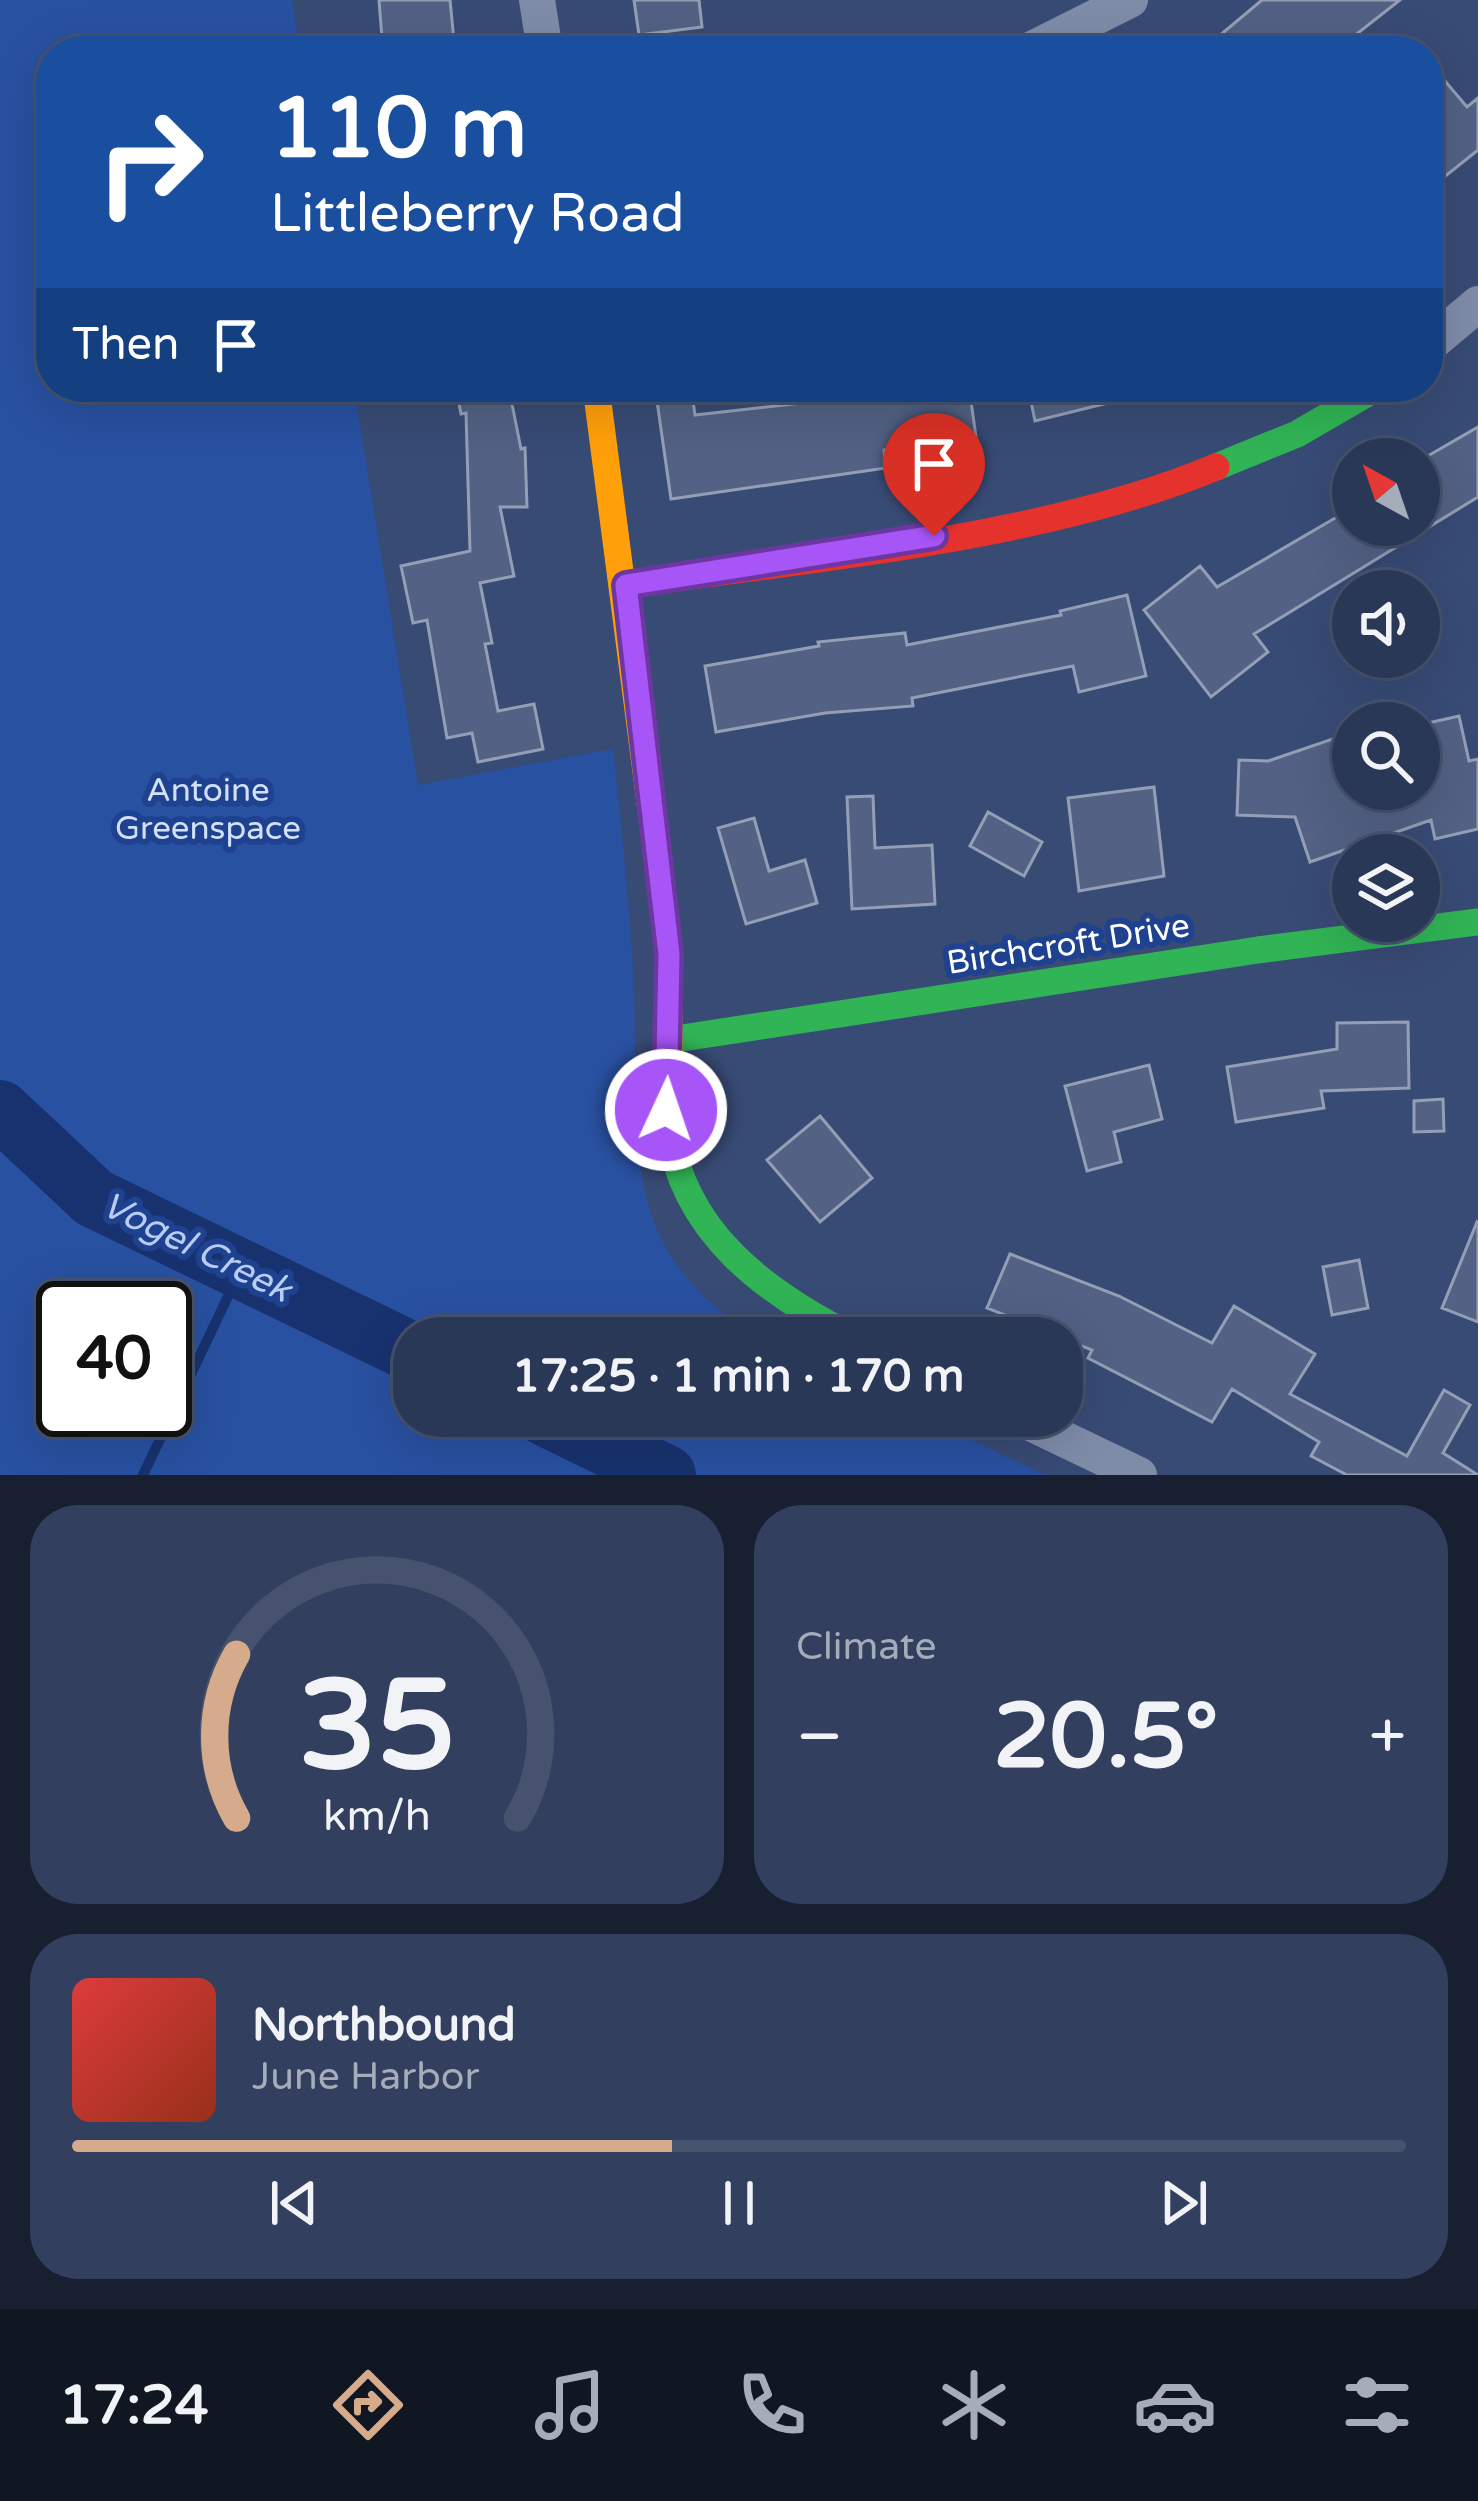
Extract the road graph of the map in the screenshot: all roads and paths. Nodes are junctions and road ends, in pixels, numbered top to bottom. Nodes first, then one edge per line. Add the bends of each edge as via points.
1 (536, 0) edge
2 (1130, 0) edge
3 (542, 36) edge
4 (1058, 36) edge
5 (1478, 304) edge
6 (1443, 333) edge
7 (598, 402) edge
8 (1352, 402) edge
9 (626, 585) junction
10 (1478, 923) edge
11 (669, 1040) junction
12 (818, 1317) edge
13 (1059, 1437) edge
14 (1138, 1475) edge

1 - 3 street
2 - 4 street
5 - 6 street
7 - 9 street
8 - 9 street via 1269,450 1133,497
9 - 11 street via 669,954
10 - 11 street, Birchcroft Drive
11 - 12 street via 666,1110 684,1187 726,1252 759,1284
13 - 14 street

